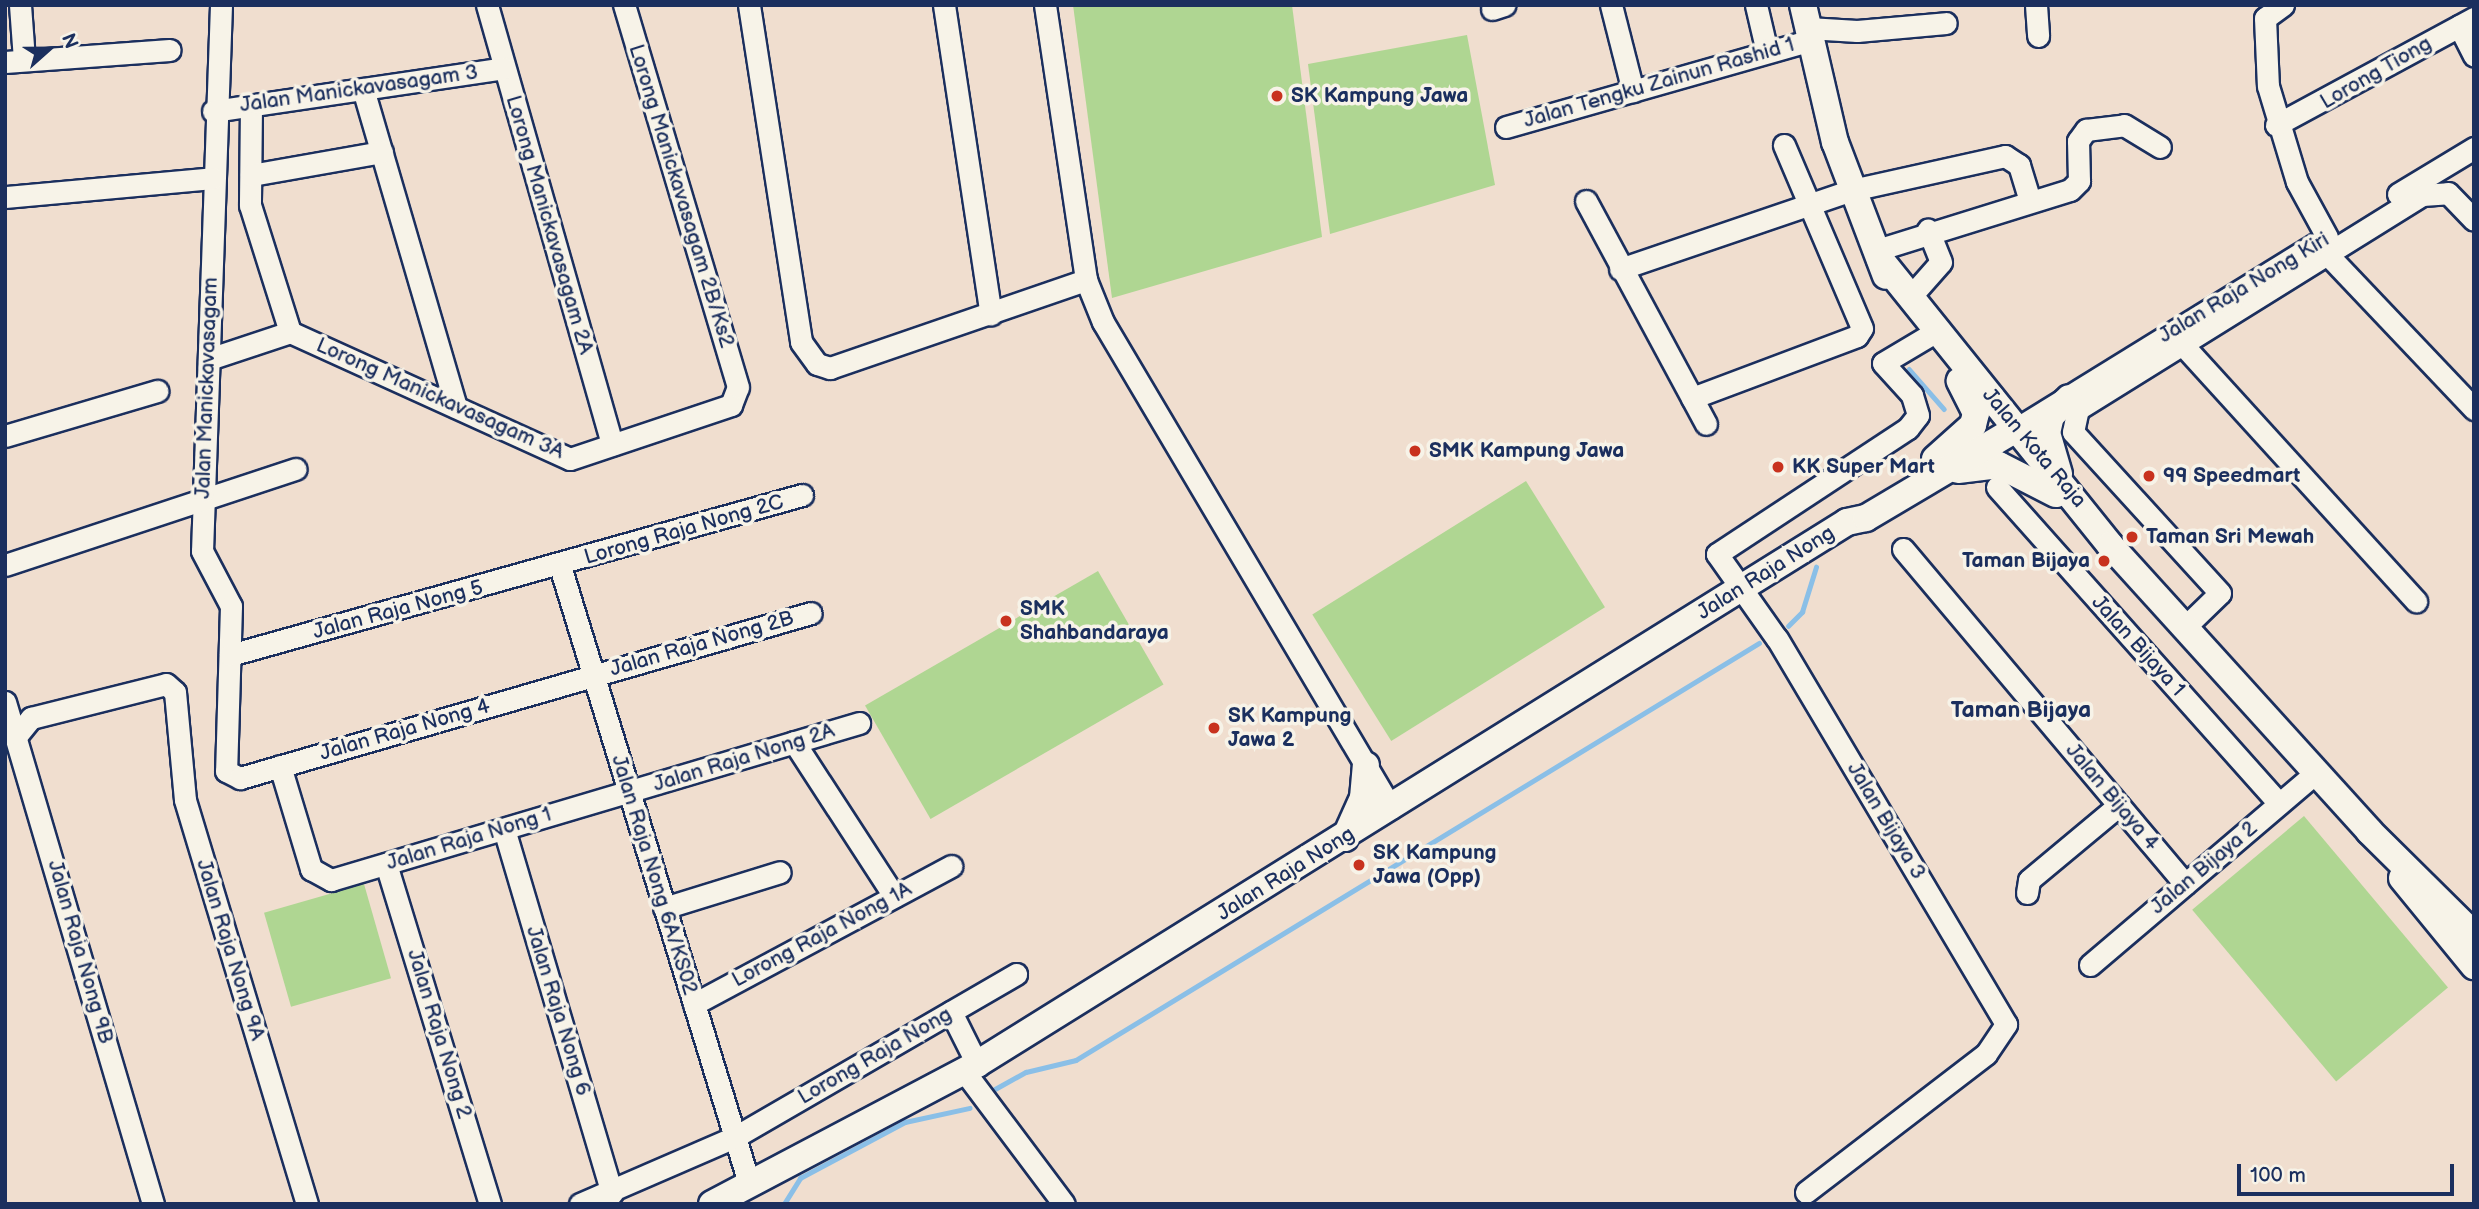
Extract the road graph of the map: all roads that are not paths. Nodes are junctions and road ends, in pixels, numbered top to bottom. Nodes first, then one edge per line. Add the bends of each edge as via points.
1 (20, 5) edge
2 (221, 5) edge
3 (487, 5) edge
4 (624, 5) edge
5 (749, 5) edge
6 (944, 5) edge
7 (1045, 5) edge
8 (1611, 5) edge
9 (1756, 5) edge
10 (2036, 5) edge
11 (2283, 5) edge
12 (2466, 22) edge
13 (1946, 23) dead end
14 (1808, 24) edge
15 (2038, 36) dead end
16 (170, 50) dead end
17 (1767, 52) junction
18 (2474, 55) edge
19 (15, 61) edge
20 (504, 68) junction
21 (363, 89) junction
22 (1633, 91) junction
23 (251, 105) junction
24 (214, 111) junction
25 (2276, 125) junction
26 (1506, 127) dead end
27 (1784, 145) dead end
28 (2160, 147) dead end
29 (2474, 148) edge
30 (382, 152) junction
31 (251, 175) junction
32 (213, 178) junction
33 (1852, 190) junction
34 (5, 197) edge
35 (1586, 201) dead end
36 (2030, 201) junction
37 (1807, 206) junction
38 (2474, 220) edge
39 (1928, 230) junction
40 (2327, 246) junction
41 (1879, 255) junction
42 (1620, 269) junction
43 (1086, 280) junction
44 (1911, 296) junction
45 (991, 314) junction
46 (290, 332) junction
47 (1932, 335) junction
48 (2182, 344) junction
49 (209, 359) junction
50 (2094, 380) junction
51 (1960, 381) junction
52 (738, 387) joint
53 (157, 391) dead end
54 (1692, 398) junction
55 (2070, 398) junction
56 (456, 407) junction
57 (2474, 409) edge
58 (1706, 424) dead end
59 (2007, 427) junction
60 (5, 436) edge
61 (612, 445) junction
62 (296, 469) dead end
63 (1933, 471) junction
64 (1997, 487) dead end
65 (2058, 488) junction
66 (802, 495) dead end
67 (203, 499) junction
68 (1903, 549) dead end
69 (5, 565) edge
70 (563, 565) junction
71 (1743, 588) junction
72 (2416, 601) dead end
73 (811, 613) dead end
74 (2186, 626) junction
75 (230, 655) junction
76 (593, 676) junction
77 (5, 702) edge
78 (859, 723) dead end
79 (18, 734) junction
80 (794, 743) junction
81 (225, 762) joint
82 (1366, 765) junction
83 (280, 766) junction
84 (2317, 772) junction
85 (629, 792) junction
86 (2279, 804) junction
87 (2119, 805) junction
88 (1391, 808) junction
89 (503, 829) junction
90 (2370, 831) junction
91 (1344, 839) junction
92 (386, 864) junction
93 (951, 866) dead end
94 (780, 872) dead end
95 (2185, 884) junction
96 (2027, 893) dead end
97 (894, 896) junction
98 (664, 908) junction
99 (2474, 935) edge
100 (2090, 965) dead end
101 (2474, 966) edge
102 (1016, 974) dead end
103 (694, 1004) junction
104 (951, 1012) junction
105 (970, 1068) junction
106 (735, 1137) junction
107 (749, 1184) junction
108 (1806, 1192) dead end
109 (612, 1193) junction
110 (153, 1204) edge
111 (307, 1204) edge
112 (490, 1204) edge
113 (580, 1204) edge
114 (712, 1204) edge
115 (1064, 1204) edge

1 - 19 street
2 - 24 street, Jalan Manickavasagam
3 - 20 street, Lorong Manickavasagam 2A
4 - 52 street, Lorong Manickavasagam 2B/Ks2
5 - 45 street via 808,355 830,368
6 - 45 street
7 - 43 street
8 - 22 street
9 - 17 street
10 - 15 street
11 - 25 street via 2269,12 2264,28
12 - 18 street
12 - 25 street, Lorong Tiong
13 - 14 street, Jalan Tengku Zainun Rashid 1 via 1857,31
14 - 17 street, Jalan Tengku Zainun Rashid 1
14 - 33 main road, Jalan Kota Raja
16 - 19 street
17 - 22 street, Jalan Tengku Zainun Rashid 1
20 - 21 street, Jalan Manickavasagam 3
20 - 61 street, Lorong Manickavasagam 2A
21 - 23 street, Jalan Manickavasagam 3
21 - 30 street
22 - 26 street, Jalan Tengku Zainun Rashid 1
23 - 24 street, Jalan Manickavasagam 3
23 - 31 street
24 - 32 street, Jalan Manickavasagam
25 - 40 street
27 - 37 street
28 - 36 street via 2124,125 2086,130 2078,141 2079,181 2070,190
29 - 40 street, Jalan Raja Nong Kiri
30 - 31 street
30 - 56 street
31 - 46 street via 250,205
32 - 34 street
32 - 49 street, Jalan Manickavasagam
33 - 36 street via 2006,156 2019,165
33 - 37 street
33 - 41 main road, Jalan Kota Raja
35 - 42 street
36 - 39 street
37 - 42 street
37 - 54 street via 1858,316 1857,336
38 - 40 street via 2448,193 2422,195
39 - 41 street
39 - 44 street via 1941,262
40 - 48 street
40 - 50 street, Jalan Raja Nong Kiri
40 - 57 street
41 - 44 main road, Jalan Kota Raja
41 - 47 main road
42 - 54 street
43 - 45 street
43 - 82 street via 1103,322
44 - 47 main road, Jalan Kota Raja
46 - 49 street, Lorong Manickavasagam 3A
46 - 56 street, Lorong Manickavasagam 3A
47 - 51 main road
47 - 59 main road, Jalan Kota Raja
47 - 71 street, Jalan Bijaya 3 via 1883,363 1912,395 1918,415 1909,428 1717,554
48 - 72 street
48 - 74 street via 2078,409 2073,432 2220,593
49 - 67 street, Jalan Manickavasagam
50 - 55 street, Jalan Raja Nong Kiri
50 - 59 street
51 - 59 main road
51 - 63 main road via 1976,414 1973,425
52 - 61 street, Lorong Manickavasagam 3A via 731,405
53 - 60 street
54 - 58 street
55 - 59 street, Jalan Raja Nong Kiri
55 - 65 main road via 2051,416 2047,433
56 - 61 street, Lorong Manickavasagam 3A via 570,459
59 - 63 main road, Jalan Raja Nong
59 - 65 main road, Jalan Kota Raja
62 - 67 street
63 - 65 main road via 1993,464
63 - 71 main road, Jalan Raja Nong via 1860,507 1847,522
64 - 86 street, Jalan Bijaya 1
65 - 74 main road, Jalan Kota Raja
66 - 70 street, Lorong Raja Nong 2C
67 - 69 street
67 - 75 street, Jalan Manickavasagam via 210,575 231,606
68 - 87 street, Jalan Bijaya 4
70 - 75 street, Jalan Raja Nong 5
70 - 76 street, Jalan Raja Nong 6A/KS02
71 - 88 main road, Jalan Raja Nong
71 - 108 street, Jalan Bijaya 3 via 2003,1016 2003,1037 1986,1054
73 - 76 street, Jalan Raja Nong 2B
74 - 84 main road, Jalan Kota Raja
75 - 81 street, Jalan Manickavasagam
76 - 83 street, Jalan Raja Nong 4
76 - 85 street, Jalan Raja Nong 6A/KS02
77 - 79 street, Jalan Raja Nong 9B
78 - 80 street, Jalan Raja Nong 2A
79 - 110 street, Jalan Raja Nong 9B
79 - 111 street, Jalan Raja Nong 9A via 31,718 166,684 175,692 185,800
80 - 85 street, Jalan Raja Nong 2A
80 - 97 street
81 - 83 street, Jalan Raja Nong 4 via 240,778
82 - 88 street
82 - 91 main road via 1363,798
83 - 92 street, Jalan Raja Nong 1 via 310,869 331,880
84 - 86 street, Jalan Bijaya 2
84 - 90 main road, Jalan Kota Raja
85 - 89 street, Jalan Raja Nong 1
85 - 98 street, Jalan Raja Nong 6A/KS02
86 - 95 street, Jalan Bijaya 2
87 - 95 street, Jalan Bijaya 4
87 - 96 street via 2029,880
88 - 91 main road, Jalan Raja Nong
89 - 92 street, Jalan Raja Nong 1
89 - 109 street, Jalan Raja Nong 6
90 - 99 main road, Jalan Kota Raja
90 - 101 main road, Jalan Kota Raja via 2433,923
91 - 105 main road, Jalan Raja Nong
92 - 112 street, Jalan Raja Nong 2
93 - 97 street, Lorong Raja Nong 1A
94 - 98 street
95 - 100 street, Jalan Bijaya 2
97 - 103 street, Lorong Raja Nong 1A
98 - 103 street, Jalan Raja Nong 6A/KS02
102 - 104 street, Lorong Raja Nong
103 - 106 street, Jalan Raja Nong 6A/KS02
104 - 105 street
104 - 106 street, Lorong Raja Nong
105 - 107 main road, Jalan Raja Nong
105 - 115 street
106 - 107 street, Jalan Raja Nong 6A/KS02
106 - 109 street, Lorong Raja Nong
107 - 114 main road, Jalan Raja Nong
109 - 113 street

